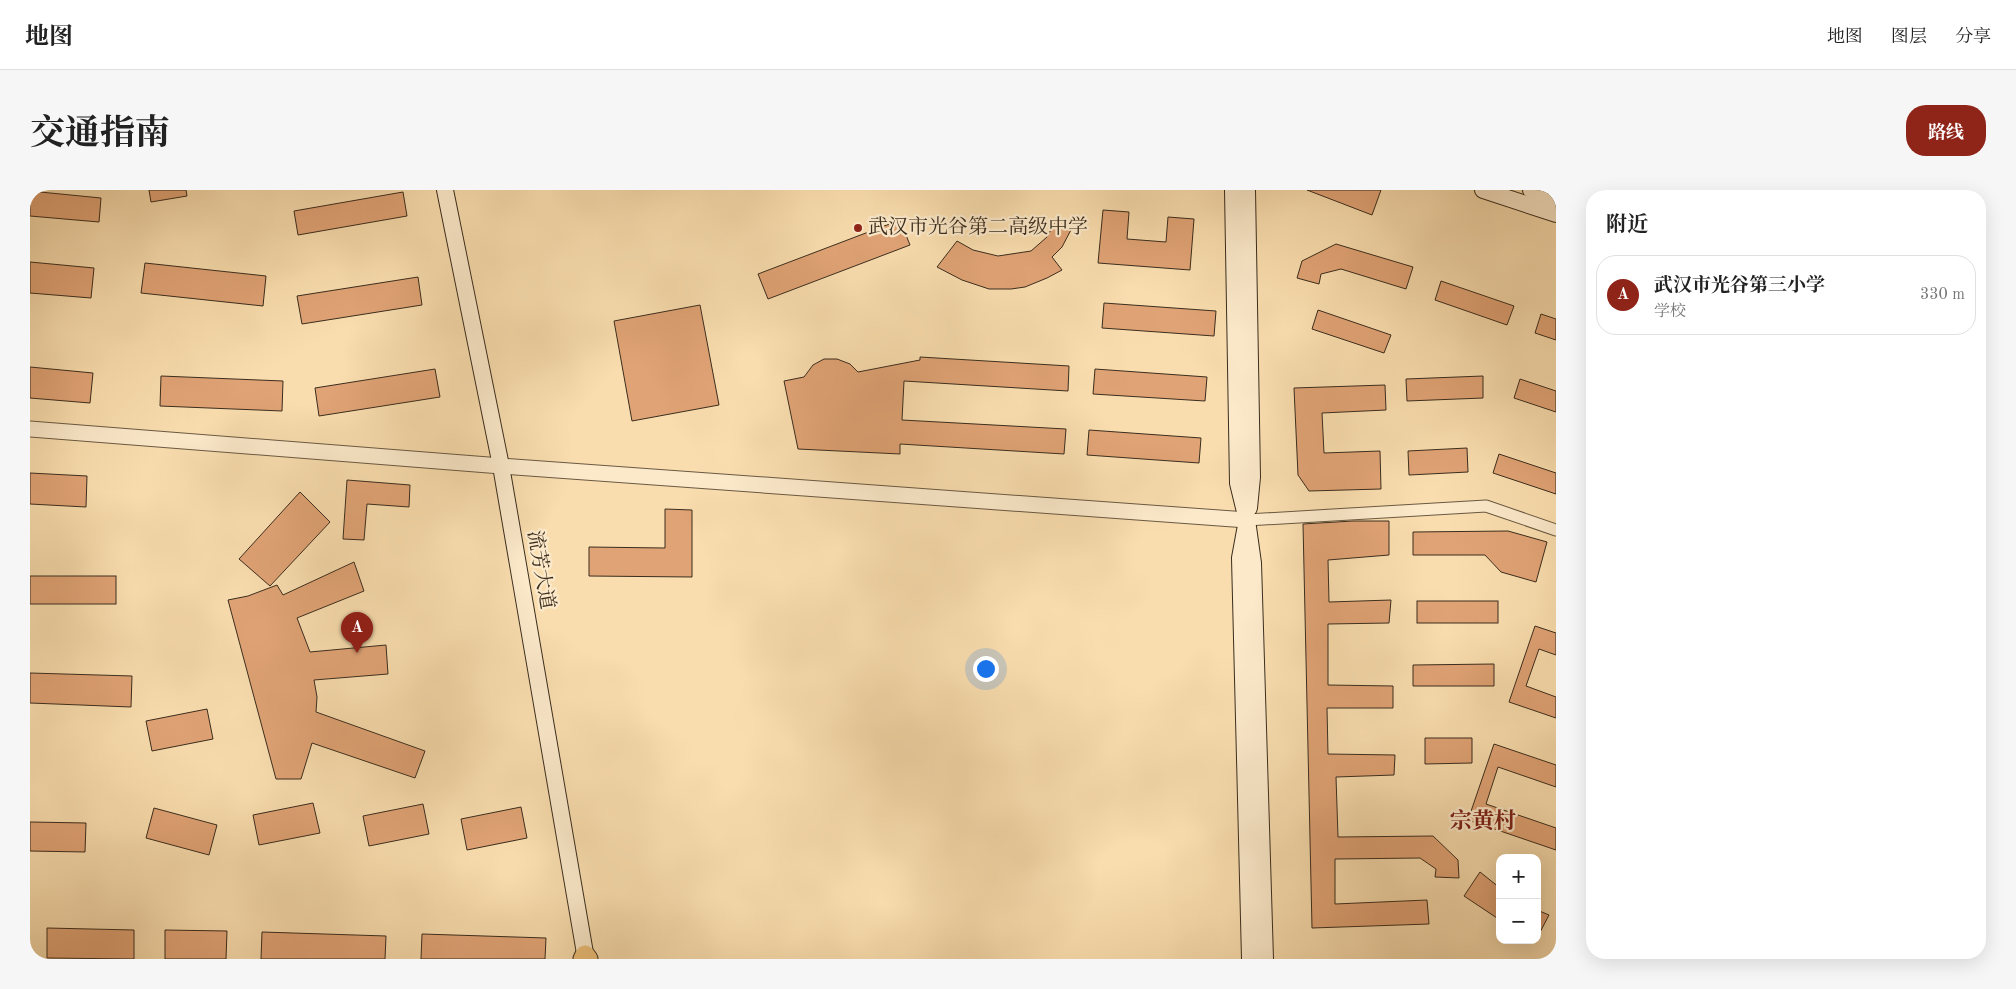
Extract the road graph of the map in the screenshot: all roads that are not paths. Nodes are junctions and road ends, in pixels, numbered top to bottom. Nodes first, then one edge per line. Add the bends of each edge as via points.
1 (445, 190) edge
2 (1234, 190) edge
3 (1247, 190) edge
4 (1483, 190) edge
5 (1531, 190) edge
6 (1556, 198) edge
7 (1556, 214) edge
8 (30, 429) edge
9 (501, 466) junction
10 (1247, 520) junction
11 (1556, 530) edge
12 (585, 958) edge
13 (1250, 959) edge
14 (1265, 959) edge

1 - 9 main road, 流芳大道
2 - 10 main road via 1238,483
3 - 10 main road via 1252,478
4 - 7 main road
5 - 6 main road
8 - 9 street
9 - 10 street
9 - 12 main road, 流芳大道
10 - 11 street via 1486,506
10 - 13 main road via 1240,558
10 - 14 main road via 1253,563

